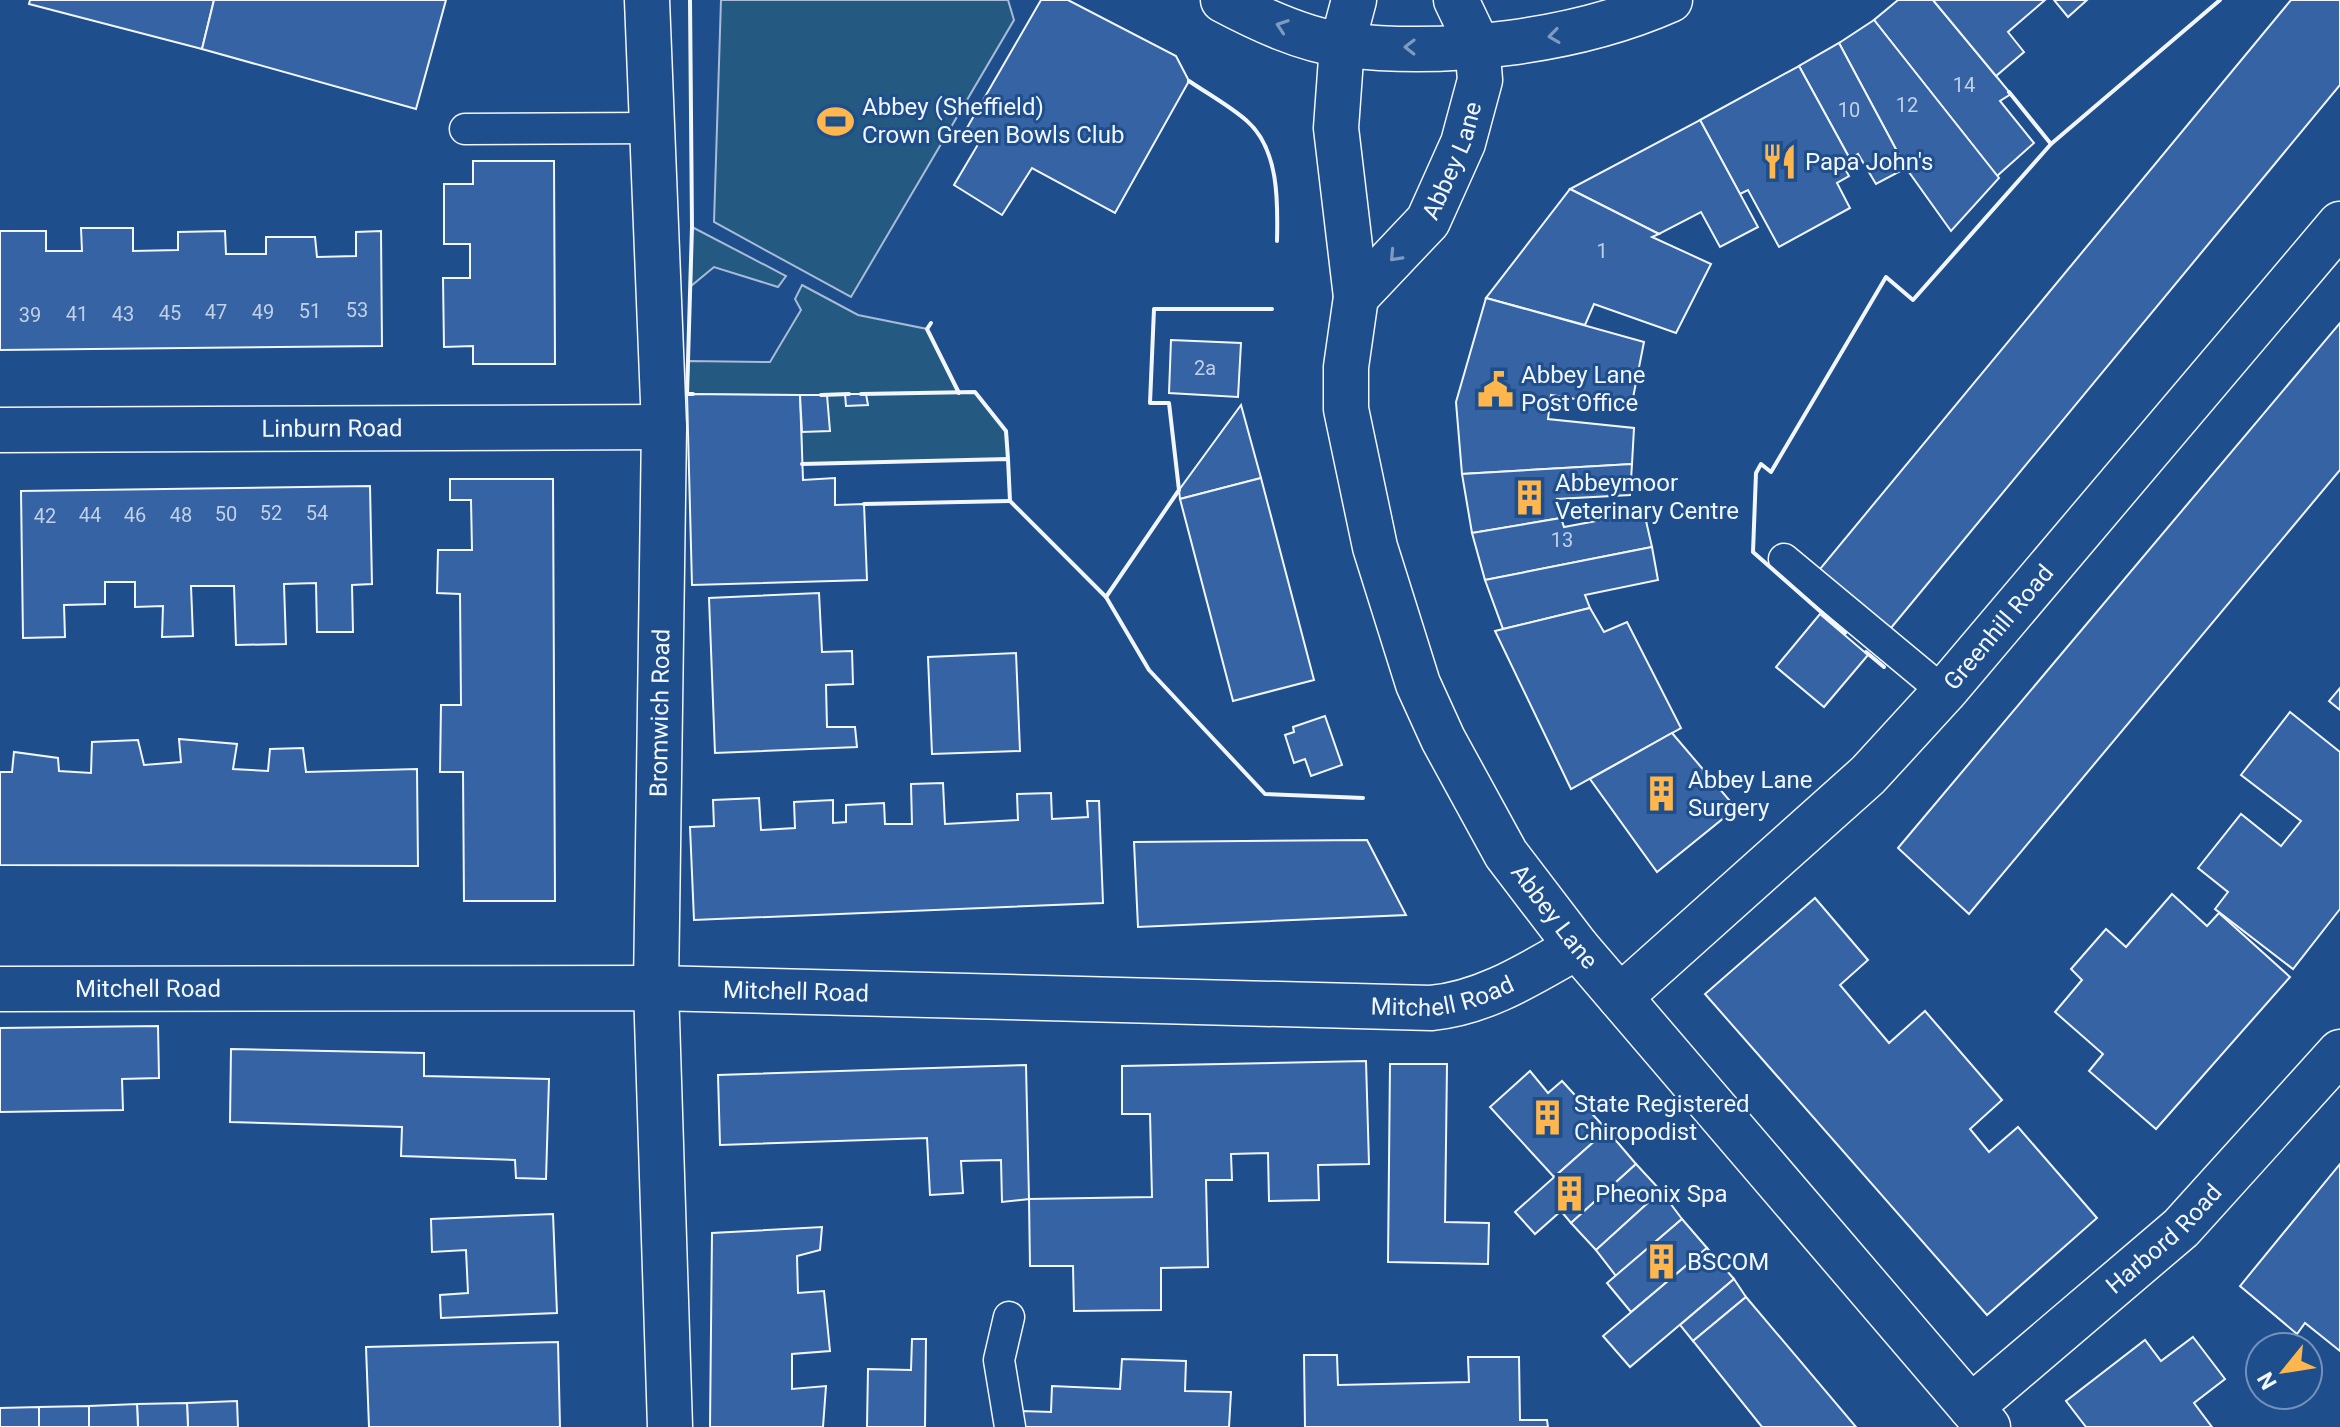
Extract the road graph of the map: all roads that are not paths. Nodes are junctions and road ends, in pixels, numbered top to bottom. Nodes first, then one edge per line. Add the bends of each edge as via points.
1 (647, 0) edge
2 (1223, 0) edge
3 (1354, 0) edge
4 (1456, 0) edge
5 (1670, 0) edge
6 (1612, 7) edge
7 (1477, 44) junction
8 (1342, 45) junction
9 (652, 128) junction
10 (465, 129) dead end
11 (2340, 224) edge
12 (1356, 297) junction
13 (664, 427) junction
14 (0, 430) edge
15 (1784, 559) dead end
16 (1944, 692) junction
17 (1577, 947) junction
18 (656, 988) junction
19 (0, 989) edge
20 (1620, 997) junction
21 (2340, 1052) edge
22 (1009, 1317) dead end
23 (1980, 1417) edge
24 (670, 1427) edge
25 (1010, 1427) edge

1 - 9 main road, Bromwich Road
8 -> 2 main road via 1254,16
3 - 8 main road, Abbey Lane
4 - 7 main road, Abbey Lane
5 - 6 main road
6 -> 7 main road via 1568,34
7 -> 8 main road
7 -> 12 main road, Abbey Lane via 1480,80 1463,143 1428,221
8 - 12 main road, Abbey Lane via 1336,128
9 - 10 lane
9 - 13 main road, Bromwich Road
11 - 16 main road, Greenhill Road
12 - 17 main road, Abbey Lane via 1346,409 1375,547 1418,684 1506,854
13 - 14 main road, Linburn Road
13 - 18 main road, Bromwich Road
15 - 16 lane
16 - 20 main road, Greenhill Road via 1840,803
17 - 18 main road, Mitchell Road via 1490,993 1431,1008
17 - 20 main road, Abbey Lane
18 - 19 main road, Mitchell Road
18 - 24 main road, Bromwich Road
20 - 23 main road, Abbey Lane
21 - 23 main road, Harbord Road via 2181,1228
22 - 25 lane via 999,1360

